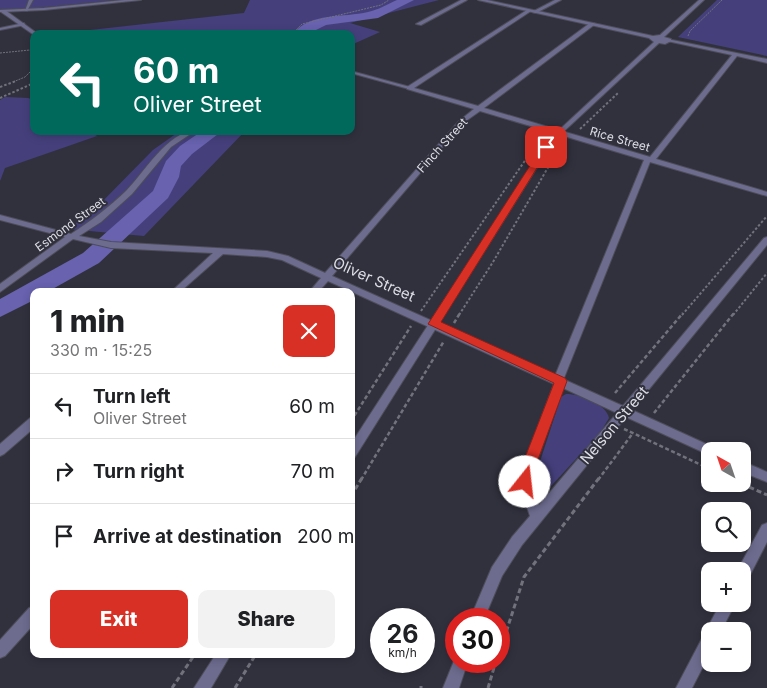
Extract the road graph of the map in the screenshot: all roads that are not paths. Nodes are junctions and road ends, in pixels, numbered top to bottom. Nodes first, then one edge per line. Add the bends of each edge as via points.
1 (31, 0) edge
2 (139, 0) edge
3 (465, 0) edge
4 (480, 0) edge
5 (559, 0) edge
6 (702, 0) edge
7 (26, 10) junction
8 (1, 11) edge
9 (532, 11) junction
10 (24, 24) junction
11 (419, 24) dead end
12 (592, 24) junction
13 (0, 29) edge
14 (31, 30) edge
15 (658, 38) junction
16 (736, 54) junction
17 (767, 61) edge
18 (355, 73) edge
19 (409, 88) junction
20 (478, 110) junction
21 (559, 133) junction
22 (186, 135) edge
23 (650, 160) junction
24 (767, 194) edge
25 (0, 217) edge
26 (72, 237) junction
27 (767, 240) edge
28 (220, 251) junction
29 (328, 276) junction
30 (179, 288) edge
31 (317, 288) edge
32 (355, 288) edge
33 (355, 288) edge
34 (0, 289) edge
35 (434, 324) junction
36 (559, 381) junction
37 (626, 412) junction
38 (30, 425) edge
39 (701, 446) edge
40 (355, 448) edge
41 (0, 451) edge
42 (751, 470) edge
43 (767, 477) edge
44 (536, 517) junction
45 (767, 529) edge
46 (749, 562) edge
47 (482, 608) edge
48 (30, 618) edge
49 (0, 652) edge
50 (701, 655) edge
51 (221, 658) edge
52 (457, 673) edge
53 (202, 688) edge
54 (451, 688) edge
55 (684, 688) edge

1 - 7 lane
2 - 7 street
3 - 11 street
4 - 9 street
5 - 9 street
6 - 15 street
7 - 8 street
8 - 10 street
9 - 12 street
9 - 19 street
10 - 13 lane
10 - 14 street
12 - 15 street
12 - 20 street, Finch Street
15 - 16 street
15 - 21 street
16 - 17 street
16 - 23 street
18 - 19 lane, Rice Street
19 - 20 street, Rice Street
20 - 21 street, Rice Street
20 - 29 street, Finch Street via 461,122
21 - 23 street, Rice Street
21 - 35 street via 543,152
22 - 26 street, Esmond Street via 169,146 129,192 98,220
23 - 24 street, Rice Street
23 - 36 street
25 - 26 street, Oliver Street
26 - 28 street, Oliver Street via 111,244
26 - 34 street, Esmond Street
27 - 37 street, Nelson Street
28 - 29 street, Oliver Street via 277,256
28 - 30 street
29 - 31 street, Finch Street
29 - 32 street, Oliver Street
33 - 35 street, Oliver Street
35 - 36 street, Oliver Street
35 - 40 street
36 - 37 street, Oliver Street
36 - 44 street via 525,477
37 - 39 street, Oliver Street
37 - 44 street, Nelson Street
38 - 41 street
42 - 43 street
44 - 47 street, Nelson Street via 505,558
45 - 46 street
48 - 49 street
50 - 55 street
51 - 53 street
52 - 54 street

